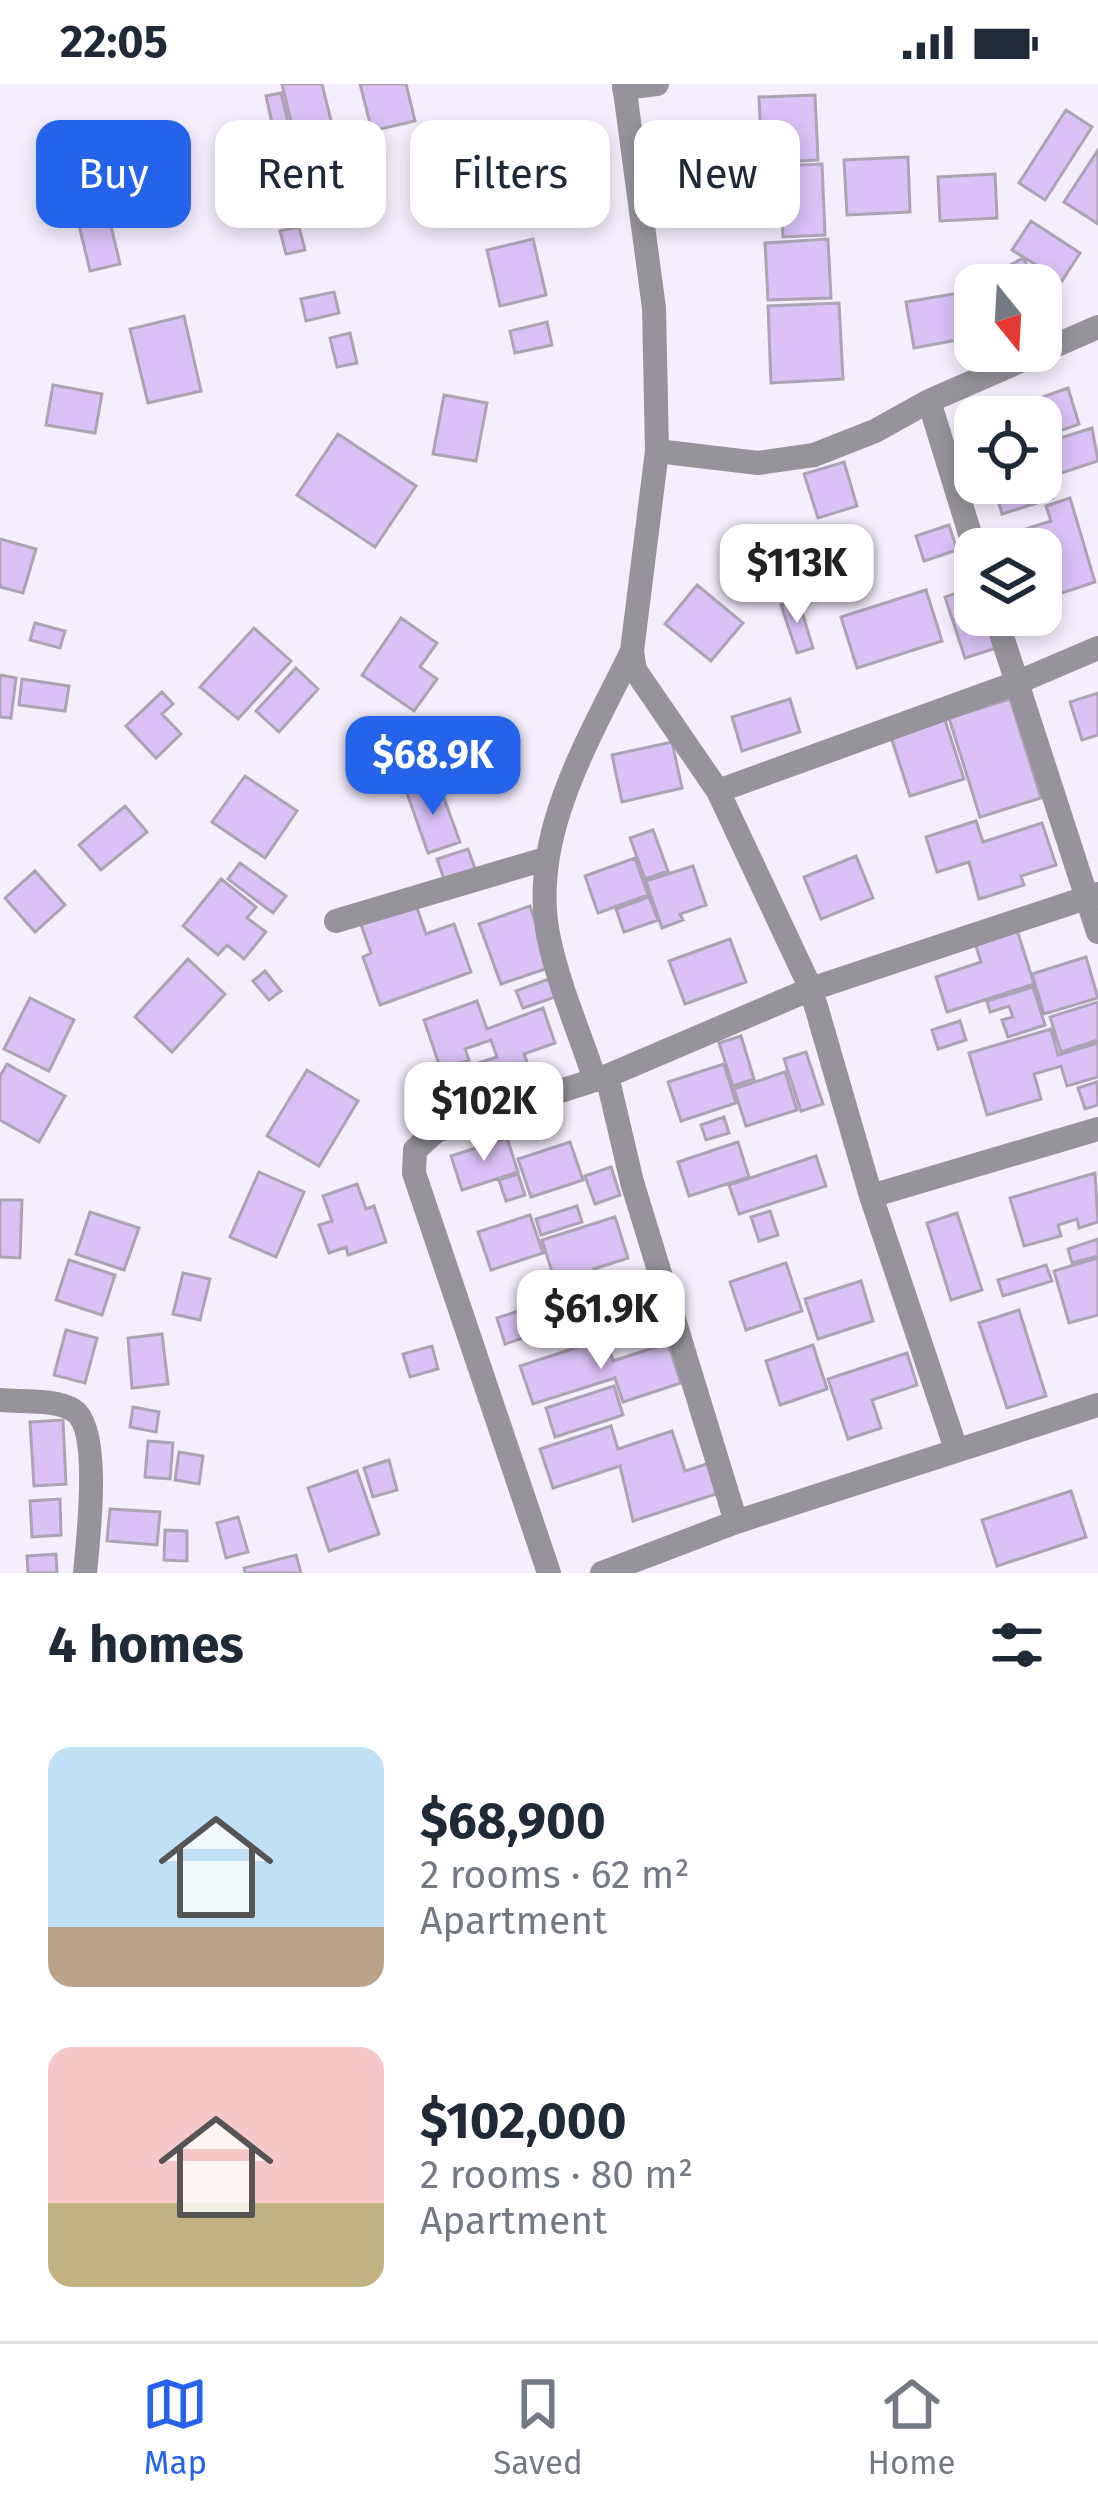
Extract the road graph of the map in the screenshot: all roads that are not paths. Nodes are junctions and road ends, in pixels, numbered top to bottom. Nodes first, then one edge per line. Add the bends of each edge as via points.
1 (657, 84) edge
2 (624, 86) edge
3 (1098, 327) edge
4 (929, 401) junction
5 (656, 451) junction
6 (968, 528) edge
7 (1001, 636) edge
8 (1098, 648) edge
9 (632, 651) junction
10 (1016, 683) junction
11 (718, 791) junction
12 (545, 859) junction
13 (1092, 896) edge
14 (336, 920) dead end
15 (1098, 932) edge
16 (811, 989) junction
17 (601, 1078) junction
18 (1098, 1129) edge
19 (871, 1196) junction
20 (0, 1400) edge
21 (1098, 1405) edge
22 (956, 1449) junction
23 (736, 1522) junction
24 (85, 1573) edge
25 (549, 1573) edge
26 (602, 1573) edge

1 - 2 street
2 - 5 street via 654,308
3 - 4 street
4 - 5 street via 814,454 758,464
4 - 6 street
5 - 9 street
7 - 10 street
8 - 10 street
9 - 11 street via 635,670
9 - 12 street via 572,776
10 - 11 street
10 - 13 street
11 - 16 street
12 - 14 street
12 - 17 street via 548,936
13 - 15 street
13 - 16 street
16 - 17 street
16 - 19 street
17 - 23 street
17 - 25 street via 436,1131 415,1150 414,1173
18 - 19 street
19 - 22 street
20 - 24 street via 70,1407 83,1418
21 - 22 street
22 - 23 street
23 - 26 street

